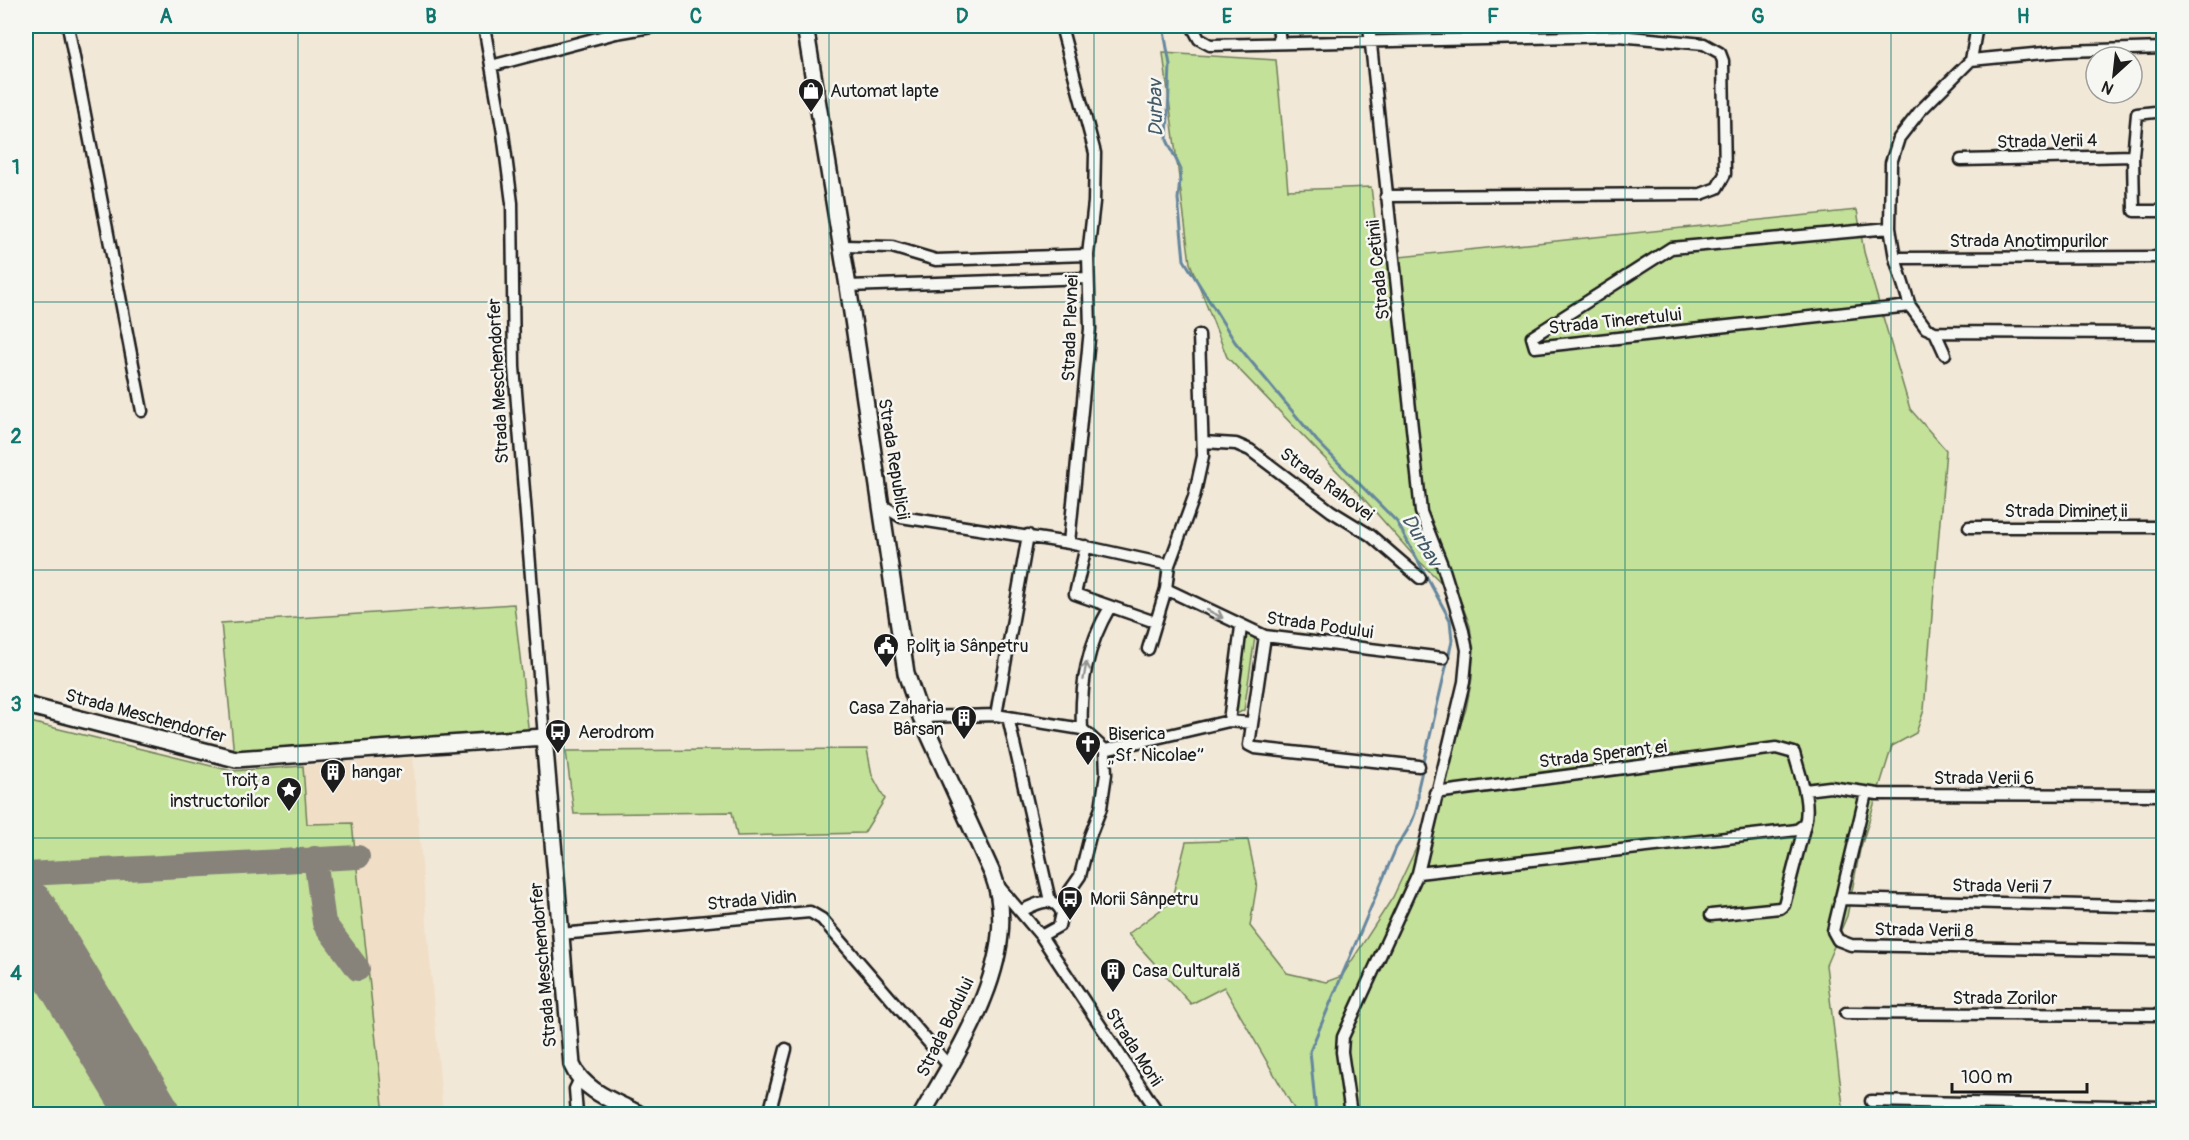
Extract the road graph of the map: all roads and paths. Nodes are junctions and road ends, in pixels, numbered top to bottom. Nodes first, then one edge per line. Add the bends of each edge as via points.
1 (68, 26) edge
2 (484, 26) edge
3 (657, 26) edge
4 (805, 26) edge
5 (1061, 26) edge
6 (1192, 26) edge
7 (1278, 26) edge
8 (1369, 26) edge
9 (1516, 26) edge
10 (1977, 26) edge
11 (1617, 31) edge
12 (1524, 38) junction
13 (1371, 42) junction
14 (1280, 43) junction
15 (2163, 48) edge
16 (1971, 60) junction
17 (491, 66) junction
18 (2163, 111) edge
19 (2133, 156) junction
20 (1961, 160) dead end
21 (1386, 196) junction
22 (2163, 211) edge
23 (1890, 228) junction
24 (842, 246) junction
25 (1088, 255) junction
26 (2163, 257) edge
27 (1895, 258) junction
28 (1088, 278) junction
29 (848, 286) junction
30 (1910, 306) junction
31 (1935, 332) junction
32 (2163, 333) edge
33 (1199, 335) dead end
34 (1945, 354) dead end
35 (142, 411) dead end
36 (1203, 442) junction
37 (882, 505) junction
38 (902, 517) junction
39 (2163, 527) edge
40 (885, 528) junction
41 (1969, 528) dead end
42 (1028, 535) junction
43 (1069, 543) junction
44 (1086, 546) junction
45 (1169, 565) junction
46 (1420, 578) dead end
47 (1166, 590) junction
48 (1110, 607) junction
49 (1155, 622) junction
50 (1241, 627) junction
51 (1265, 636) junction
52 (1148, 649) dead end
53 (1443, 658) dead end
54 (26, 705) edge
55 (1002, 716) junction
56 (921, 717) junction
57 (1229, 721) junction
58 (1251, 723) junction
59 (1082, 729) junction
60 (544, 736) junction
61 (1105, 750) junction
62 (1419, 766) dead end
63 (1805, 790) junction
64 (1435, 793) junction
65 (1866, 793) junction
66 (2163, 795) edge
67 (1805, 824) junction
68 (1418, 873) junction
69 (996, 883) joint
70 (1840, 899) junction
71 (1054, 904) junction
72 (1012, 906) junction
73 (2163, 906) edge
74 (1711, 915) dead end
75 (560, 934) junction
76 (1041, 936) junction
77 (2163, 951) edge
78 (1846, 1014) dead end
79 (2163, 1015) edge
80 (786, 1049) dead end
81 (949, 1066) junction
82 (580, 1079) junction
83 (1871, 1101) dead end
84 (2163, 1107) edge
85 (577, 1114) edge
86 (639, 1114) edge
87 (769, 1114) edge
88 (922, 1114) edge
89 (1159, 1114) edge
90 (1351, 1114) edge

1 - 35 street
2 - 17 street, Strada Meschendorfer
3 - 17 street
4 - 24 main road, Strada Republicii
5 - 25 street via 1095,153
6 - 14 street via 1199,39 1210,45
7 - 14 street
8 - 13 street, Strada Cetinii
9 - 12 street
10 - 16 street
11 - 12 street
11 - 21 street via 1704,44 1720,52 1725,174 1717,188 1701,194
12 - 13 street
13 - 14 street
13 - 21 street, Strada Cetinii
15 - 16 street via 2065,51
16 - 23 street via 1899,138 1891,163
17 - 60 street, Strada Meschendorfer via 512,203 514,367
18 - 19 street via 2137,114
19 - 20 street, Strada Verii 4
19 - 22 street via 2134,212
21 - 64 street, Strada Cetinii via 1420,512 1444,570 1467,650 1464,682
23 - 27 street
23 - 30 street, Strada Tineretului via 1671,248 1532,337 1536,346
24 - 25 street, Strada Plevnei via 892,247 936,261
24 - 29 main road, Strada Republicii
25 - 28 street, Strada Plevnei
26 - 27 street, Strada Anotimpurilor
27 - 30 street
28 - 29 street
28 - 43 street, Strada Plevnei via 1090,329
29 - 37 main road, Strada Republicii
30 - 31 street via 1926,328
31 - 32 street
31 - 34 street
33 - 36 street
36 - 45 street via 1194,497
36 - 46 street, Strada Rahovei via 1236,444 1250,450 1370,535
37 - 38 street
37 - 40 main road, Strada Republicii
38 - 40 street
38 - 42 street
39 - 41 street, Strada Dimineții
40 - 56 main road, Strada Republicii via 902,652
42 - 43 street
42 - 55 street
43 - 44 street
44 - 45 street
44 - 48 street via 1075,594
45 - 47 street
47 - 49 street
47 -> 50 street, Strada Podului
48 - 49 street
59 -> 48 street via 1087,658
49 - 52 street
50 - 51 street, Strada Podului
50 - 57 street
51 - 53 street, Strada Podului
51 - 58 street
54 - 60 main road, Strada Meschendorfer via 236,759
55 - 56 street
55 - 59 street
55 - 71 street
56 - 69 main road, Strada Republicii
57 - 58 street
57 - 61 street
58 - 62 street via 1248,742 1255,748
59 - 61 street
60 - 75 main road, Strada Meschendorfer
61 - 71 street via 1101,808 1080,876
63 - 64 street, Strada Speranței via 1794,753 1776,748
63 - 65 street, Strada Verii 6 via 1830,787
63 - 67 street
64 - 68 street, Strada Cetinii
65 - 66 street, Strada Verii 6
65 - 70 street, Strada Verii 8
67 - 68 street via 1797,830
67 - 74 street via 1784,905
68 - 90 street, Strada Cetinii via 1343,1037
69 - 72 main road, Strada Bodului
70 - 73 street, Strada Verii 7
70 - 77 street, Strada Verii 8 via 1833,931 1838,940 1851,945
71 - 72 street via 1041,901
71 - 76 street via 1062,913 1059,926
72 - 76 street, Strada Morii
72 - 81 main road, Strada Bodului via 998,938 982,1004
75 - 81 street, Strada Vidin via 810,912 822,919
75 - 82 main road, Strada Meschendorfer via 570,1056
76 - 89 street, Strada Morii
78 - 79 street, Strada Zorilor
80 - 87 street
81 - 88 main road, Strada Bodului
82 - 85 street, Strada Meschendorfer via 575,1089
82 - 86 main road
83 - 84 street

